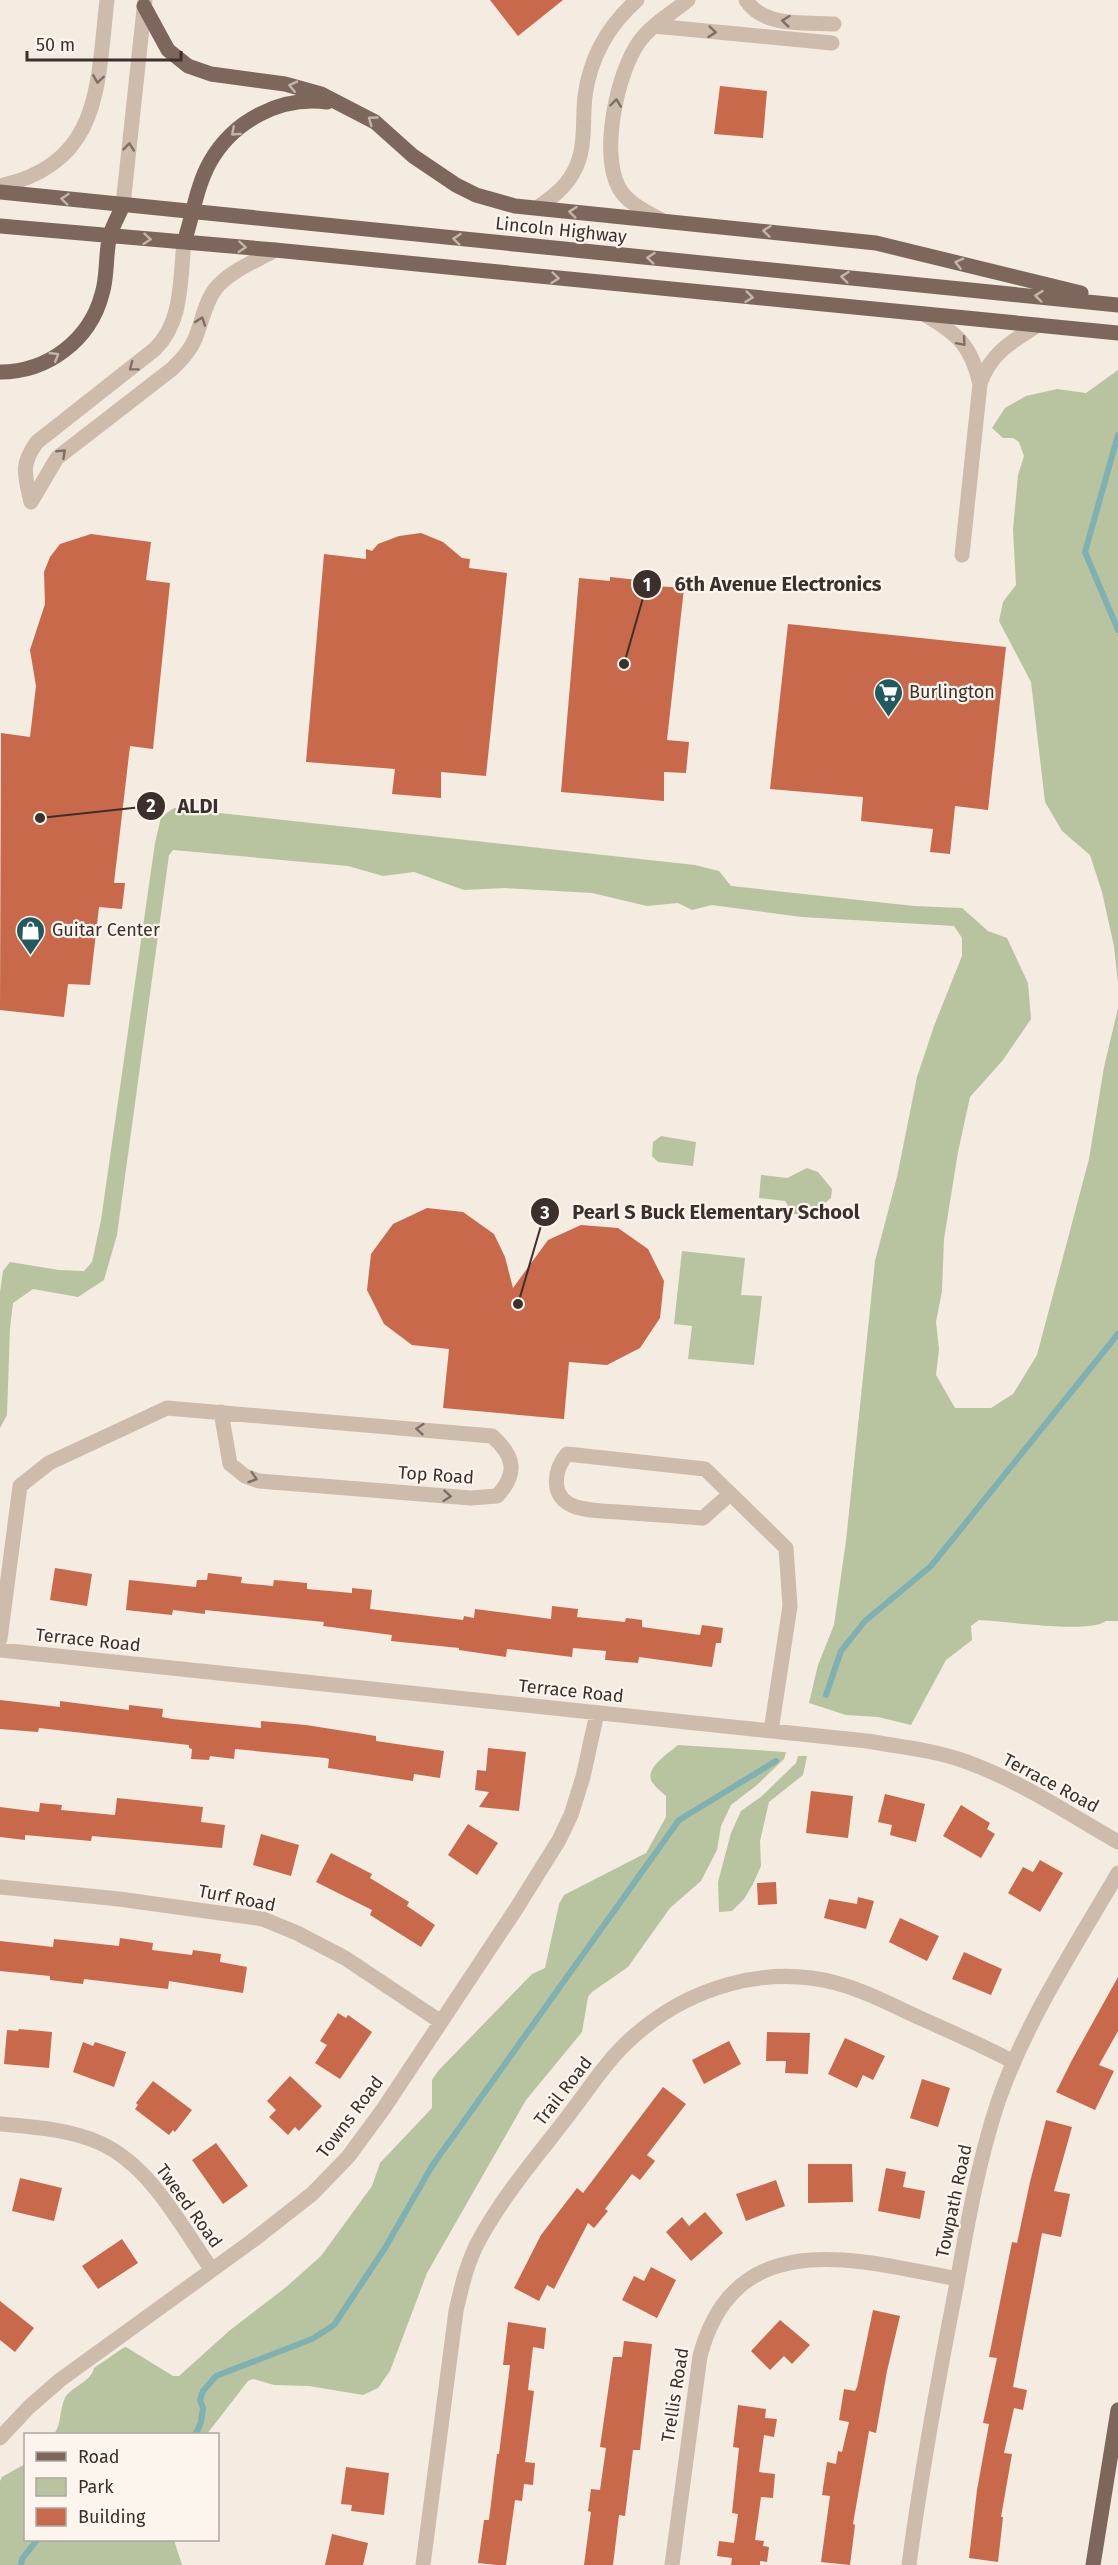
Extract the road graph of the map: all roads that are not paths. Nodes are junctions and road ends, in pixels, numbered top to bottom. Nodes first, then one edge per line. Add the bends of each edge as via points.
1 (107, 0) edge
2 (637, 0) edge
3 (688, 0) edge
4 (746, 0) edge
5 (144, 3) edge
6 (834, 24) dead end
7 (654, 26) junction
8 (832, 44) dead end
9 (348, 107) junction
10 (0, 186) edge
11 (0, 192) edge
12 (123, 205) junction
13 (537, 208) junction
14 (194, 212) junction
15 (663, 221) junction
16 (0, 226) edge
17 (110, 235) junction
18 (184, 242) junction
19 (275, 250) junction
20 (1118, 303) edge
21 (924, 314) junction
22 (1038, 325) junction
23 (1118, 333) edge
24 (0, 372) edge
25 (980, 384) junction
26 (962, 555) dead end
27 (221, 1412) junction
28 (730, 1494) junction
29 (0, 1639) edge
30 (0, 1650) edge
31 (597, 1713) junction
32 (771, 1731) junction
33 (1118, 1842) edge
34 (1118, 1873) edge
35 (0, 1887) edge
36 (441, 2022) junction
37 (1014, 2062) junction
38 (0, 2124) edge
39 (212, 2270) junction
40 (957, 2279) junction
41 (1118, 2410) edge
42 (0, 2414) edge
43 (12, 2424) junction
44 (0, 2438) edge
45 (423, 2565) edge
46 (672, 2565) edge
47 (909, 2565) edge
48 (1093, 2565) edge

1 -> 10 street via 94,101 78,138 56,162 39,173
2 - 13 street via 616,21 591,68 582,145 574,172 560,190
3 - 7 street
6 -> 4 street via 767,19
9 -> 5 main road via 304,88 211,74 188,66 168,50
12 -> 5 street
7 -> 8 street
15 -> 7 street via 630,202 620,190 611,161 620,78 640,40
13 -> 9 main road via 495,201 456,185 413,156 375,122
9 -> 14 main road via 315,100 297,102 246,122 210,163
12 -> 11 main road, Lincoln Highway
12 - 14 main road, Lincoln Highway
12 - 17 main road
15 -> 13 main road
14 - 18 main road
20 -> 14 main road, Lincoln Highway
20 -> 15 main road via 876,243
16 - 17 main road
17 -> 18 main road
24 -> 17 main road via 42,364 73,344 85,331 103,294
18 -> 19 main road
18 -> 19 street via 171,331 155,350 37,441 24,470 31,502 57,458 184,357 217,286
19 -> 21 main road
21 - 22 main road
21 -> 25 street via 961,340 970,352
22 - 23 main road
22 - 25 street via 992,359
25 - 26 street
27 -> 27 street, Top Road via 230,1464 245,1476 259,1480 471,1498 497,1496 508,1484 511,1460 504,1446 492,1436
27 - 29 street, Top Road via 166,1408 49,1463 20,1486
28 - 28 street via 705,1469 567,1454 555,1477 564,1500 575,1507 603,1510 703,1518
28 - 32 street via 786,1548 790,1606
30 - 31 street, Terrace Road
31 - 32 street, Terrace Road
31 - 36 street, Towns Road via 583,1778 560,1840
32 - 33 street, Terrace Road via 867,1741 967,1762
34 - 37 street, Towpath Road via 1051,1988
35 - 36 street, Turf Road via 263,1919 345,1958
36 - 39 street, Towns Road via 348,2157 312,2194
37 - 40 street, Towpath Road via 990,2127
37 - 45 street, Trail Road via 864,1991 816,1979 778,1977 715,1987 689,1997 633,2037 528,2168 475,2248 456,2311
38 - 39 street, Tweed Road via 54,2130 100,2143 126,2160 149,2182
39 - 43 street, Towns Road via 60,2380
40 - 46 street, Trellis Road via 842,2259 806,2259 785,2263 741,2286 716,2315 700,2356
40 - 47 street, Towpath Road
41 - 48 main road
42 - 43 street
43 - 44 street, Towns Road

